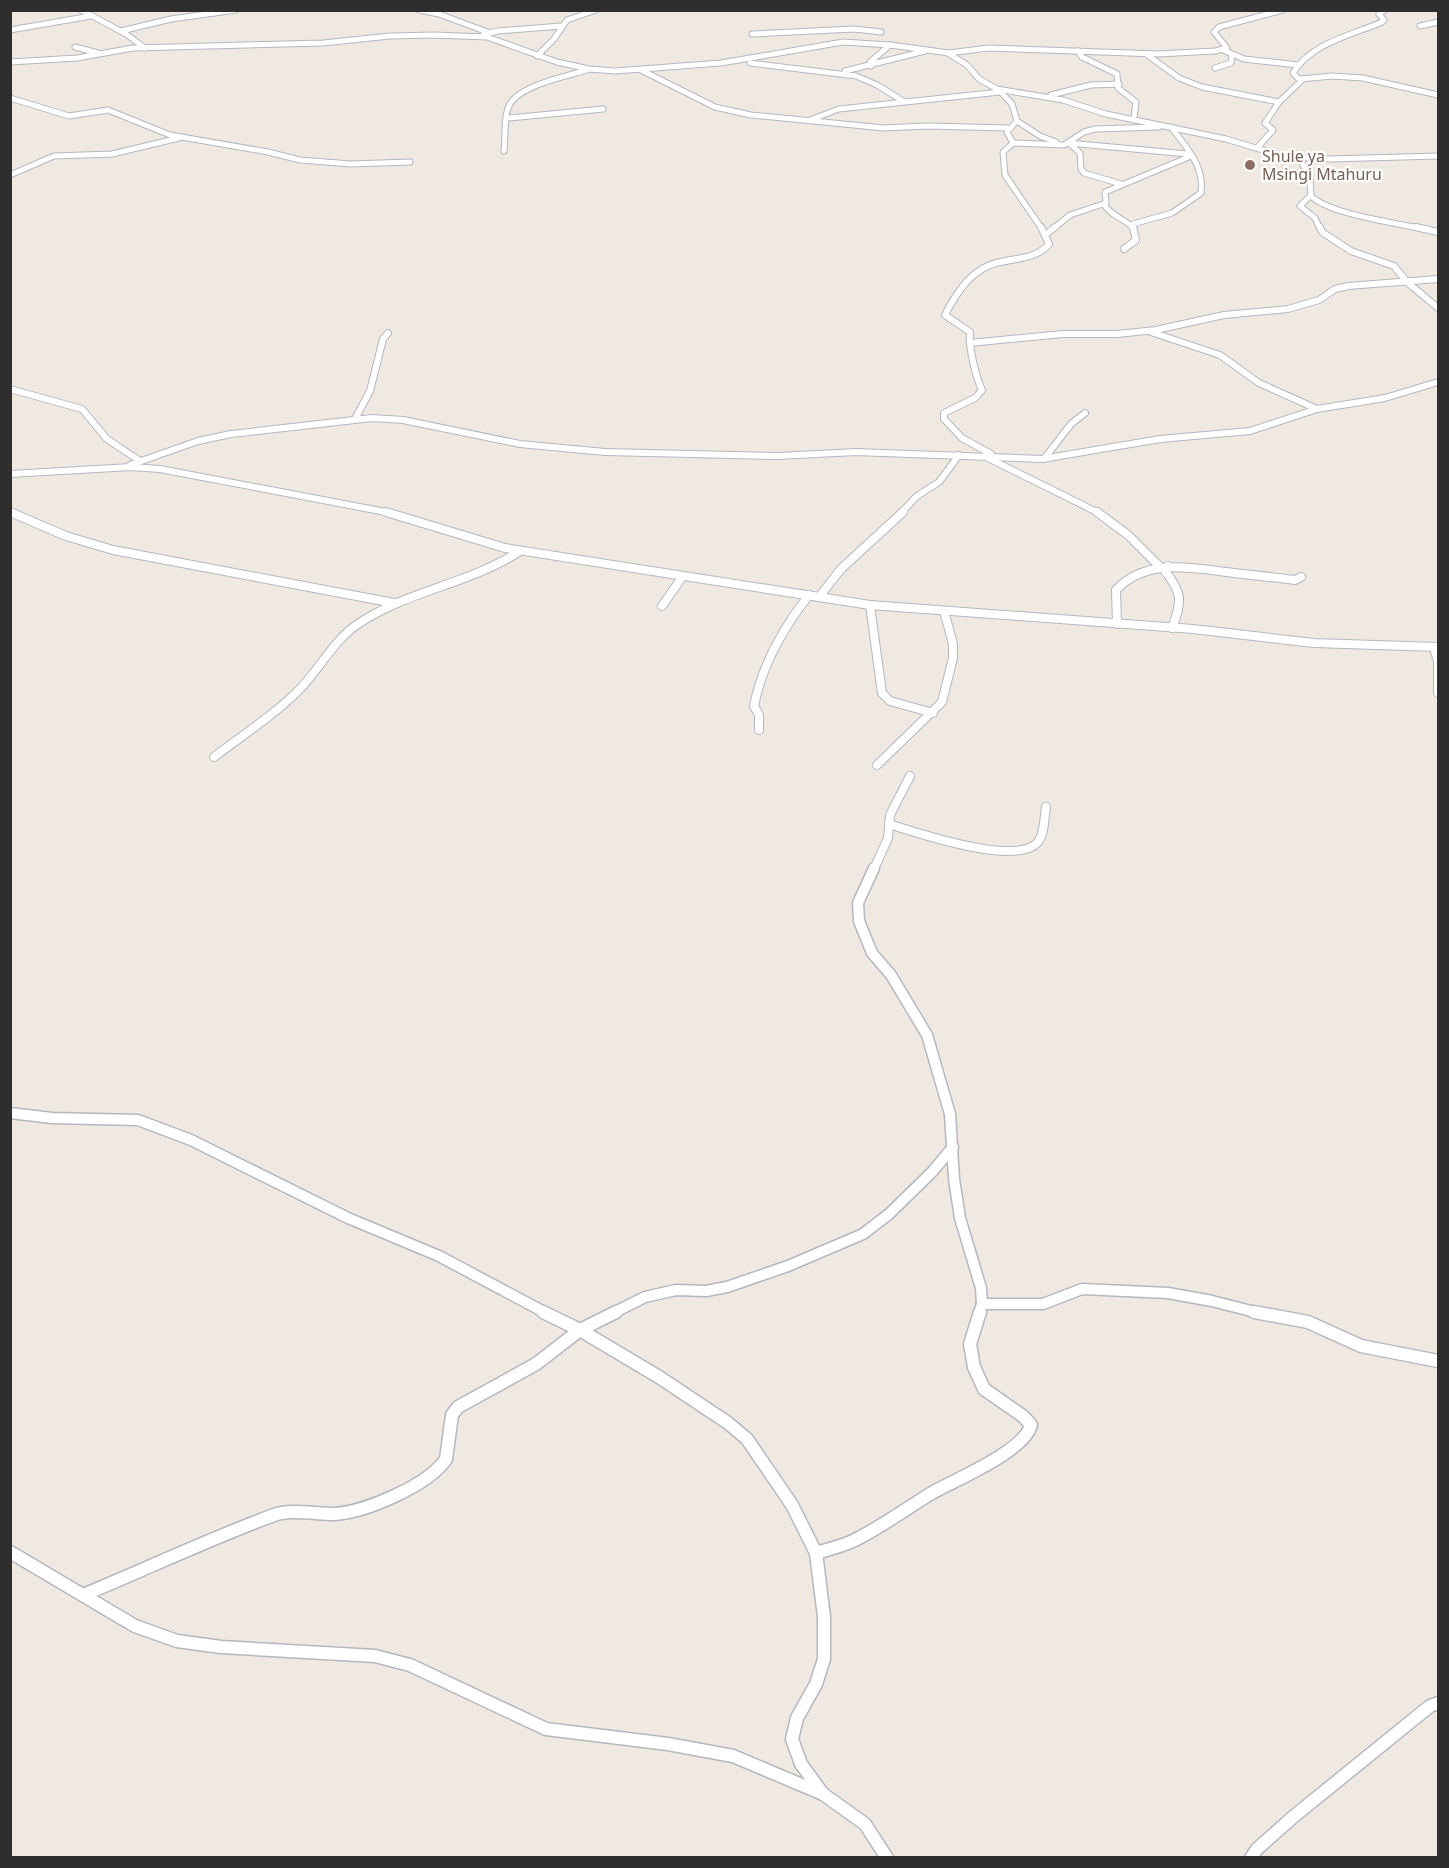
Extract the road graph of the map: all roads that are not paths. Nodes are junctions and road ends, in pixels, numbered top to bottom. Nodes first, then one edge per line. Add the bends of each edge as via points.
1 (81, 10) edge
2 (236, 10) edge
3 (419, 10) edge
4 (596, 10) edge
5 (1283, 10) edge
6 (1385, 10) edge
7 (91, 16) junction
8 (1438, 22) edge
9 (561, 26) junction
10 (1420, 26) dead end
11 (10, 30) edge
12 (121, 31) junction
13 (490, 33) junction
14 (752, 34) dead end
15 (480, 36) junction
16 (855, 42) junction
17 (890, 45) junction
18 (75, 47) dead end
19 (145, 48) junction
20 (1223, 50) junction
21 (927, 51) junction
22 (1078, 51) junction
23 (948, 53) junction
24 (100, 54) junction
25 (1145, 54) junction
26 (1232, 55) junction
27 (537, 56) junction
28 (10, 62) edge
29 (730, 62) junction
30 (1298, 65) junction
31 (871, 66) junction
32 (1215, 68) dead end
33 (589, 69) junction
34 (641, 70) junction
35 (832, 72) junction
36 (1301, 80) junction
37 (1119, 84) junction
38 (1001, 91) junction
39 (1438, 95) edge
40 (1043, 96) junction
41 (10, 99) edge
42 (903, 101) junction
43 (1279, 102) junction
44 (603, 109) dead end
45 (509, 118) junction
46 (1134, 118) junction
47 (810, 120) junction
48 (1017, 121) junction
49 (1169, 127) junction
50 (1009, 128) junction
51 (181, 138) junction
52 (1013, 143) junction
53 (1068, 144) junction
54 (1257, 148) junction
55 (504, 151) dead end
56 (1191, 155) junction
57 (1438, 156) edge
58 (1300, 159) junction
59 (410, 162) dead end
60 (10, 168) edge
61 (24, 168) junction
62 (10, 175) edge
63 (1121, 184) junction
64 (1311, 195) junction
65 (1104, 204) junction
66 (1133, 224) junction
67 (1438, 232) edge
68 (1045, 235) junction
69 (1124, 249) dead end
70 (1438, 279) edge
71 (1407, 282) junction
72 (1438, 308) edge
73 (1148, 331) junction
74 (388, 333) dead end
75 (970, 343) junction
76 (1438, 382) edge
77 (10, 389) edge
78 (1317, 409) junction
79 (1085, 413) dead end
80 (355, 419) junction
81 (959, 455) junction
82 (984, 456) junction
83 (996, 456) junction
84 (1044, 459) junction
85 (140, 461) junction
86 (122, 468) junction
87 (10, 474) edge
88 (10, 512) edge
89 (520, 551) junction
90 (1164, 567) junction
91 (683, 576) junction
92 (1301, 577) dead end
93 (809, 595) junction
94 (819, 597) junction
95 (394, 603) junction
96 (870, 605) junction
97 (662, 606) dead end
98 (944, 611) junction
99 (1117, 624) junction
100 (1172, 628) junction
101 (1438, 647) edge
102 (1438, 693) edge
103 (933, 713) junction
104 (759, 730) dead end
105 (214, 757) dead end
106 (877, 765) dead end
107 (910, 776) dead end
108 (1046, 807) dead end
109 (889, 824) junction
110 (10, 1113) edge
111 (953, 1147) junction
112 (982, 1304) junction
113 (580, 1330) junction
114 (1438, 1361) edge
115 (10, 1552) edge
116 (816, 1553) junction
117 (83, 1595) junction
118 (1438, 1703) edge
119 (823, 1794) junction
120 (887, 1857) edge
121 (1251, 1857) edge

1 - 7 street
2 - 12 street
3 - 13 street
4 - 9 street
5 - 20 street via 1214,30 1226,45
6 - 30 street via 1379,14 1382,22 1316,49
7 - 11 street
7 - 12 street
8 - 10 street
9 - 13 street
9 - 27 street
12 - 19 street
13 - 15 street
14 - 16 street via 881,32
15 - 19 street via 390,36 323,43
15 - 27 street
16 - 17 street
16 - 29 street
17 - 21 street
17 - 31 street
18 - 24 street
19 - 24 street
20 - 25 street
20 - 26 street
21 - 23 street
21 - 31 street
22 - 23 street via 988,48
22 - 25 street
22 - 37 street via 1082,57 1117,74
23 - 38 street via 968,65 979,79
24 - 28 street
25 - 43 street via 1179,78 1202,87
26 - 30 street via 1252,62
26 - 32 street via 1231,63
27 - 33 street
29 - 34 street
29 - 35 street
30 - 36 street via 1293,72
31 - 35 street
33 - 34 street
33 - 45 street via 517,96 509,107
34 - 47 street via 715,107 751,115
35 - 42 street via 864,79
36 - 39 street via 1353,76
36 - 43 street
37 - 40 street via 1091,85
37 - 46 street via 1118,88 1137,103
38 - 40 street
38 - 42 street
38 - 48 street via 1012,104
40 - 46 street
41 - 51 street via 69,116 112,111
42 - 47 street via 838,109
43 - 54 street via 1265,123 1273,130 1271,135
44 - 45 street
45 - 55 street
46 - 49 street
47 - 50 street via 884,128
48 - 50 street
48 - 53 street via 1040,136
49 - 53 street via 1095,129
49 - 54 street
49 - 56 street
50 - 52 street via 1007,135
51 - 59 street via 300,160 351,164
51 - 61 street via 112,154 54,156
52 - 53 street
52 - 68 street via 1003,154 1005,175
53 - 56 street
53 - 63 street via 1080,153 1084,173
54 - 58 street
56 - 63 street via 1175,159 1144,178
56 - 66 street via 1204,182 1201,193 1172,213
57 - 58 street
58 - 64 street via 1310,179
60 - 61 street
61 - 62 street
63 - 65 street via 1105,192
64 - 67 street via 1325,206
64 - 71 street via 1300,206 1315,218 1322,232 1351,251 1394,266
65 - 66 street via 1111,215
65 - 68 street via 1071,215
66 - 69 street via 1136,240
68 - 75 street via 1046,249 989,265 964,285 945,315 970,332
70 - 71 street
71 - 72 street
71 - 73 street via 1348,286 1288,309 1224,315
73 - 75 street
73 - 78 street via 1220,355 1259,383
74 - 80 street via 370,391
75 - 83 street via 975,375 982,390 972,401 944,413 944,419 962,438
76 - 78 street via 1385,398
77 - 85 street via 82,409 107,439
78 - 84 street via 1250,431 1160,439
79 - 84 street via 1071,424
80 - 81 street via 403,420 520,444 605,452
80 - 85 street via 231,434
81 - 82 street
81 - 94 street via 939,482 917,496 840,569
82 - 83 street
82 - 90 street via 1095,510
83 - 84 street
85 - 86 street
86 - 87 street
86 - 89 street via 160,469 383,511
88 - 95 street via 54,532 107,548
89 - 91 street
89 - 95 street via 499,565
90 - 92 street via 1295,580
90 - 99 street via 1137,575 1116,590
90 - 100 street via 1177,586 1180,606
91 - 93 street
91 - 97 street
93 - 94 street
93 - 104 street via 795,612 759,686 754,706 759,715
94 - 96 street
95 - 105 street via 356,625 279,709
96 - 98 street
96 - 103 street via 882,693 890,701
98 - 99 street
98 - 103 street via 953,658 942,702
99 - 100 street
100 - 101 street via 1314,643
101 - 102 street
103 - 106 street
107 - 109 street via 894,805
108 - 109 street via 1038,842 1029,850 1017,852 970,846
109 - 111 street via 888,838 858,903 859,921 872,953 891,975 927,1035 950,1114
110 - 113 street via 52,1118 118,1118 158,1125 348,1218 439,1256
111 - 112 street via 960,1218
111 - 113 street via 889,1214 863,1234 727,1287 676,1290 645,1297
112 - 114 street via 1044,1304 1082,1289 1168,1293 1308,1322 1361,1346
112 - 116 street via 970,1344 974,1367 984,1389 1031,1425 1029,1434 972,1473 855,1540
113 - 116 street via 668,1383 747,1439 792,1505
113 - 117 street via 536,1364 458,1407 452,1415 446,1459 410,1488 360,1511 277,1514
115 - 117 street
116 - 119 street via 824,1617 824,1659 816,1684 797,1718 792,1739 801,1764
117 - 119 street via 135,1626 177,1641 375,1656 410,1665 546,1729 733,1756
118 - 121 street via 1293,1817
119 - 120 street via 865,1824

